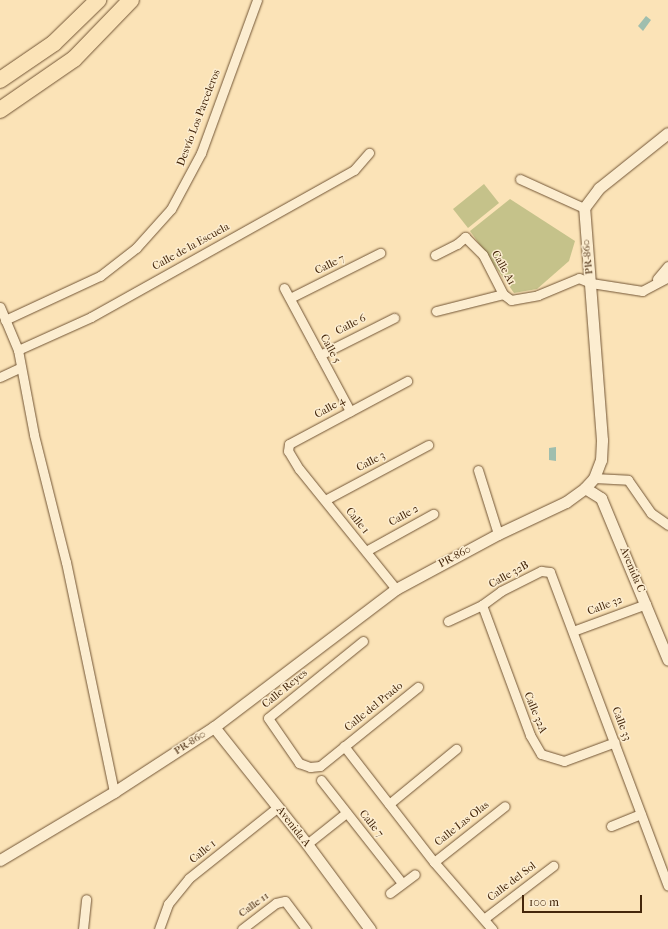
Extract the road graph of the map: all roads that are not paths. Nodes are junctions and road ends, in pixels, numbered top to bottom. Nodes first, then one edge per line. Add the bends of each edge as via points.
1 (98, 0) edge
2 (131, 0) edge
3 (257, 0) edge
4 (0, 80) edge
5 (0, 110) edge
6 (668, 133) edge
7 (369, 153) dead end
8 (520, 179) dead end
9 (584, 208) junction
10 (380, 253) dead end
11 (435, 255) dead end
12 (668, 266) edge
13 (668, 277) edge
14 (591, 283) junction
15 (652, 285) junction
16 (284, 288) dead end
17 (503, 294) junction
18 (290, 298) junction
19 (0, 307) edge
20 (436, 311) dead end
21 (394, 318) dead end
22 (5, 320) junction
23 (18, 350) junction
24 (320, 355) junction
25 (21, 367) junction
26 (0, 377) edge
27 (407, 380) dead end
28 (350, 410) junction
29 (428, 445) dead end
30 (299, 469) joint
31 (478, 470) dead end
32 (594, 478) junction
33 (586, 488) junction
34 (324, 500) junction
35 (433, 514) dead end
36 (668, 525) edge
37 (498, 534) junction
38 (366, 551) junction
39 (550, 572) joint
40 (396, 589) junction
41 (646, 604) junction
42 (482, 605) junction
43 (448, 621) dead end
44 (573, 631) junction
45 (363, 641) dead end
46 (668, 660) edge
47 (418, 687) dead end
48 (214, 727) junction
49 (615, 742) junction
50 (344, 746) junction
51 (456, 749) dead end
52 (321, 780) dead end
53 (114, 792) junction
54 (389, 804) junction
55 (505, 806) dead end
56 (278, 807) junction
57 (346, 813) junction
58 (641, 814) junction
59 (611, 826) dead end
60 (307, 844) junction
61 (0, 860) edge
62 (434, 862) junction
63 (553, 866) dead end
64 (414, 874) dead end
65 (402, 883) junction
66 (668, 886) edge
67 (390, 893) dead end
68 (86, 899) dead end
69 (485, 918) junction
70 (83, 929) edge
71 (159, 929) edge
72 (242, 929) edge
73 (306, 929) edge
74 (370, 929) edge
75 (492, 929) edge

1 - 4 highway via 54,43
2 - 5 highway via 74,58
3 - 22 street, Desvío Los Parceleros via 200,153 171,209 136,248 100,276
6 - 9 street via 599,188
7 - 23 street, Calle de la Escuela via 347,174 91,317
8 - 9 street
9 - 14 street, PR-860 / PR-860
10 - 18 street, Calle 7
11 - 17 street, Calle A1 via 465,237 483,255
12 - 15 street
13 - 15 street, Calle A1
14 - 15 street, Calle A1 via 642,291
14 - 17 street, Calle A1 via 579,278 538,295 511,300
14 - 32 street, PR-860 / PR-860 via 602,440 601,460
16 - 18 street, Calle 5
17 - 20 street
18 - 24 street, Calle 5
19 - 22 street
21 - 24 street, Calle 6
22 - 23 street
23 - 25 street
24 - 28 street, Calle 5
25 - 26 street
25 - 53 street via 34,436 66,562
27 - 28 street, Calle 4
28 - 30 street, Calle 4 via 289,444 288,450
29 - 34 street, Calle 3
30 - 34 street, Calle 1
31 - 37 street
32 - 33 street, PR-860 / PR-860
32 - 36 street via 628,480 651,513
33 - 37 street, PR-860 / PR-860 via 566,502
33 - 41 street, Avenida C via 601,498
34 - 38 street, Calle 1
35 - 38 street, Calle 2
37 - 40 street, PR-860 / PR-860
38 - 40 street, Calle 1
39 - 42 street, Calle 32B via 541,571 501,591
39 - 44 street, Calle 33
40 - 48 street, PR-860 / PR-860
41 - 44 street, Calle 32
41 - 46 street, Avenida C
42 - 43 street, Calle 32B
42 - 49 street, Calle 32A via 530,735 541,754 564,761
44 - 49 street, Calle 33
45 - 50 street, Calle Reyes via 268,718 300,763 310,767 320,766
47 - 50 street, Calle del Prado
48 - 53 street, PR-860 / PR-860
48 - 56 street, Avenida A
49 - 58 street, Calle 33
50 - 54 street
51 - 54 street
52 - 57 street, Calle 7
53 - 61 street, PR-860 / PR-860
54 - 62 street
55 - 62 street, Calle Las Olas
56 - 60 street, Avenida A
56 - 71 street, Calle 1 via 190,878 168,904
57 - 60 street
57 - 65 street, Calle 7
58 - 59 street
58 - 66 street, Calle 33
60 - 74 street, Avenida A
62 - 69 street
63 - 69 street, Calle del Sol
64 - 65 street
65 - 67 street
68 - 70 street
69 - 75 street
72 - 73 street, Calle 11 via 285,901

